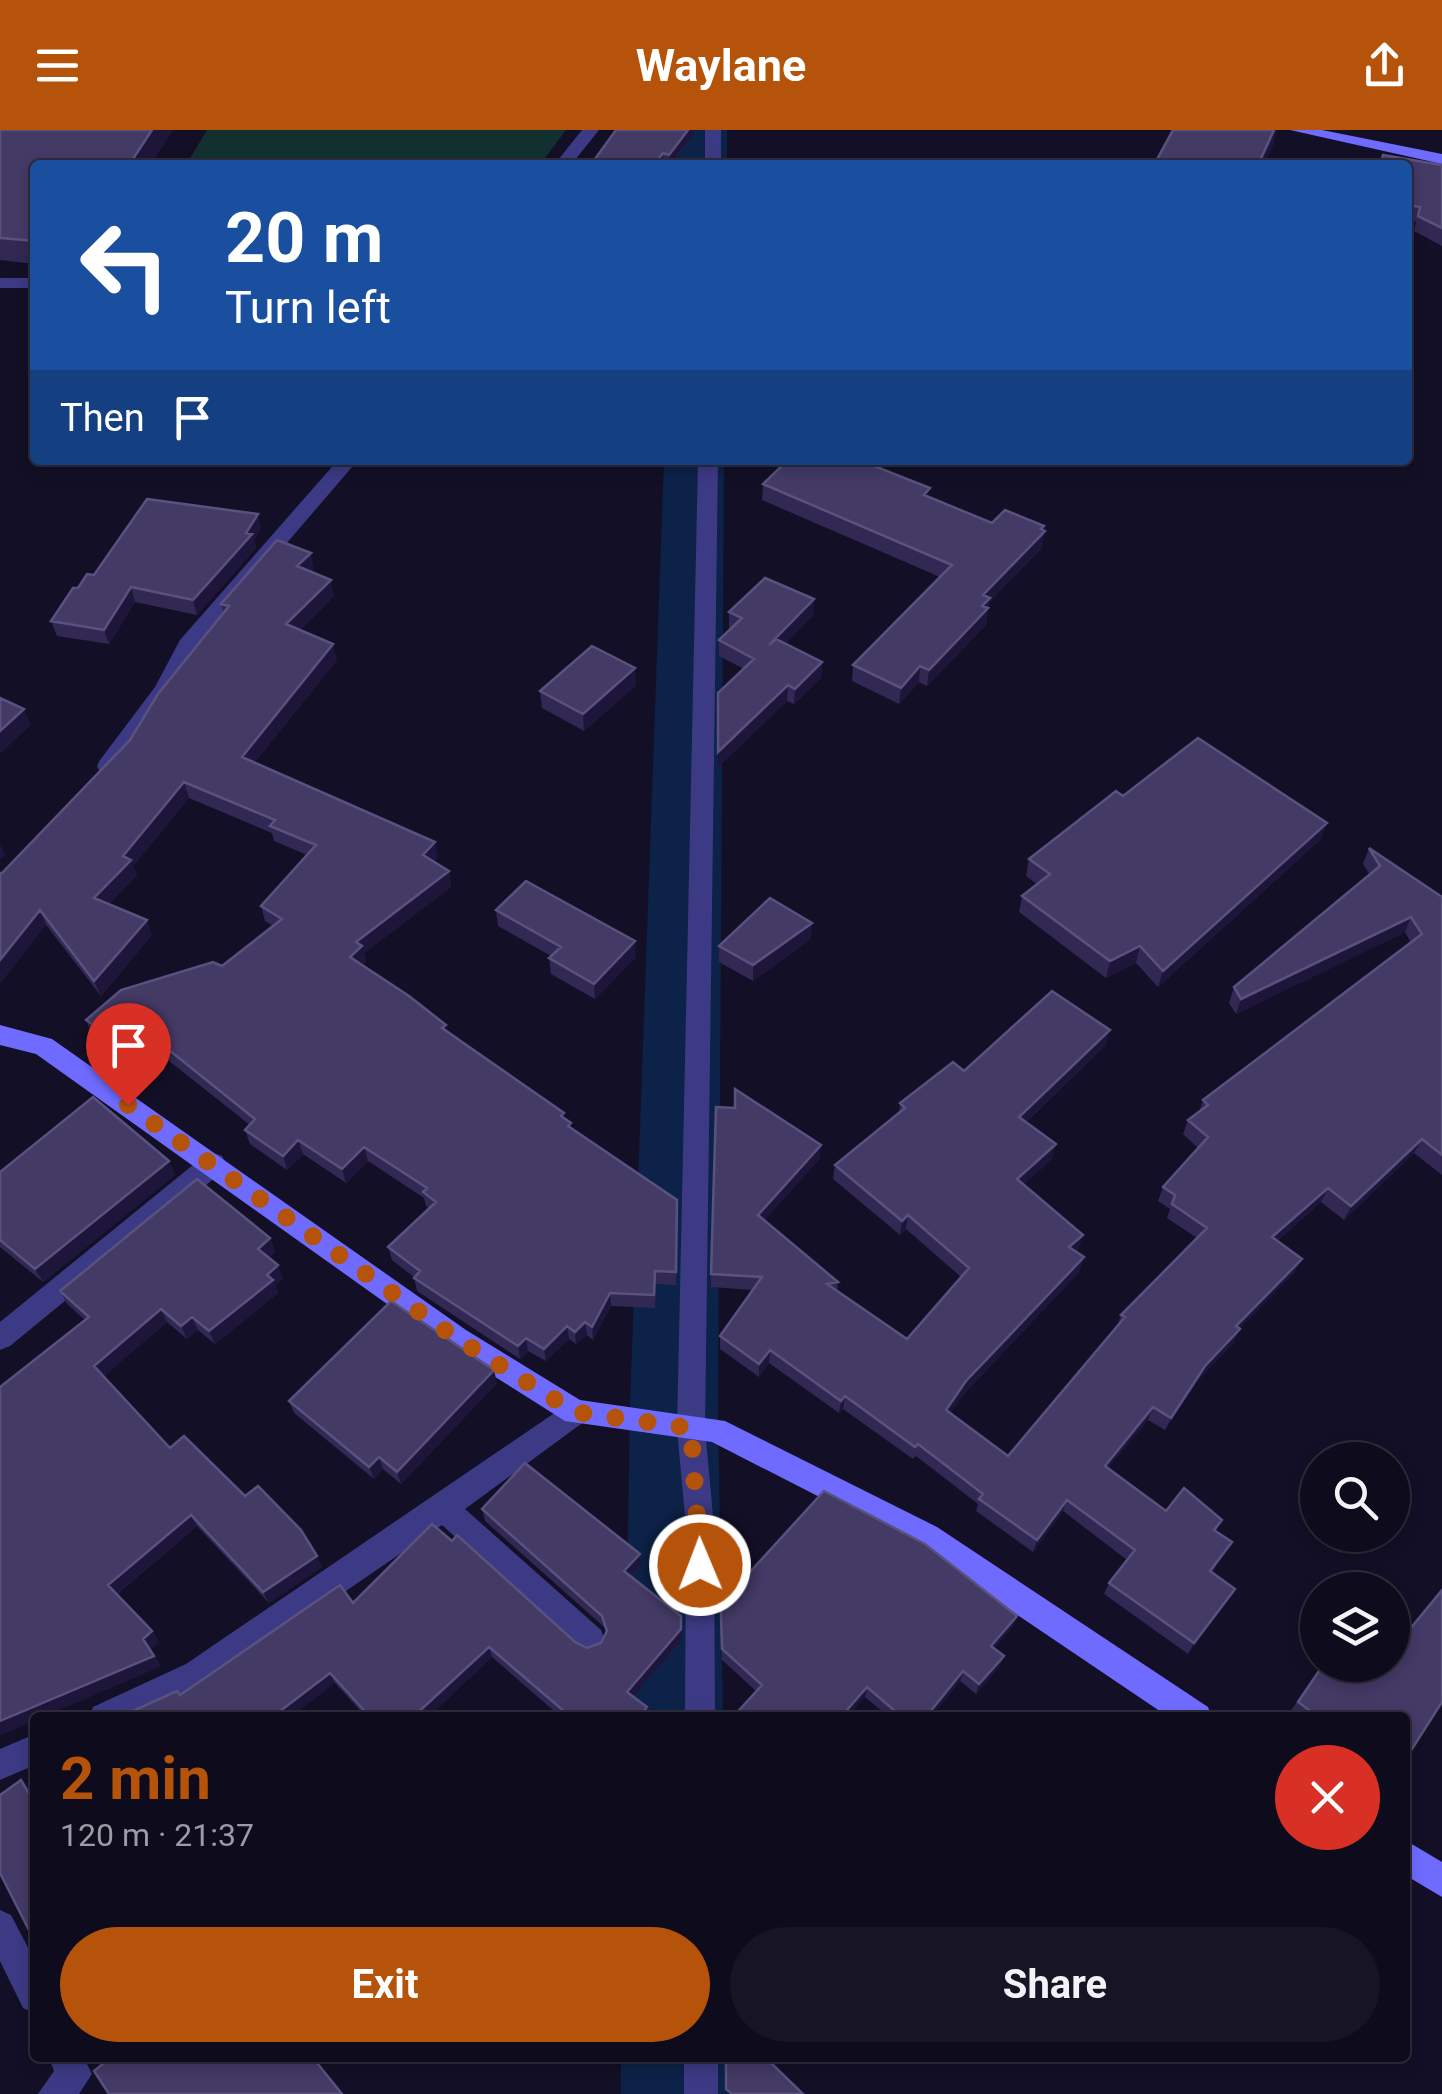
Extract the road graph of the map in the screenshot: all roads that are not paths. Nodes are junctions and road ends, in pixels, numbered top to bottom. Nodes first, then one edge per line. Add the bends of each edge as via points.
1 (591, 130) edge
2 (713, 130) edge
3 (1298, 130) edge
4 (1442, 159) edge
5 (566, 160) edge
6 (712, 160) edge
7 (0, 283) edge
8 (30, 283) edge
9 (344, 465) edge
10 (708, 465) edge
11 (88, 788) edge
12 (0, 1035) edge
13 (212, 1164) junction
14 (0, 1338) edge
15 (575, 1412) junction
16 (691, 1428) junction
17 (443, 1508) junction
18 (590, 1640) dead end
19 (117, 1712) edge
20 (700, 1712) edge
21 (1189, 1712) edge
22 (30, 1751) edge
23 (0, 1765) edge
24 (1410, 1859) edge
25 (1442, 1881) edge
26 (0, 1926) edge
27 (30, 1986) edge
28 (68, 2062) edge
29 (701, 2062) edge
30 (55, 2094) edge
31 (701, 2094) edge

1 - 5 street
2 - 6 street
3 - 4 street
7 - 8 street
9 - 11 street via 187,645 125,748
10 - 16 street
12 - 13 street via 43,1046
13 - 14 street
13 - 15 street via 456,1338
15 - 16 street
15 - 17 street
16 - 20 street via 700,1527
16 - 21 street via 716,1430 927,1537
17 - 18 street
17 - 19 street via 197,1676
22 - 23 street
24 - 25 street
26 - 27 street
28 - 30 street via 74,2074
29 - 31 street

